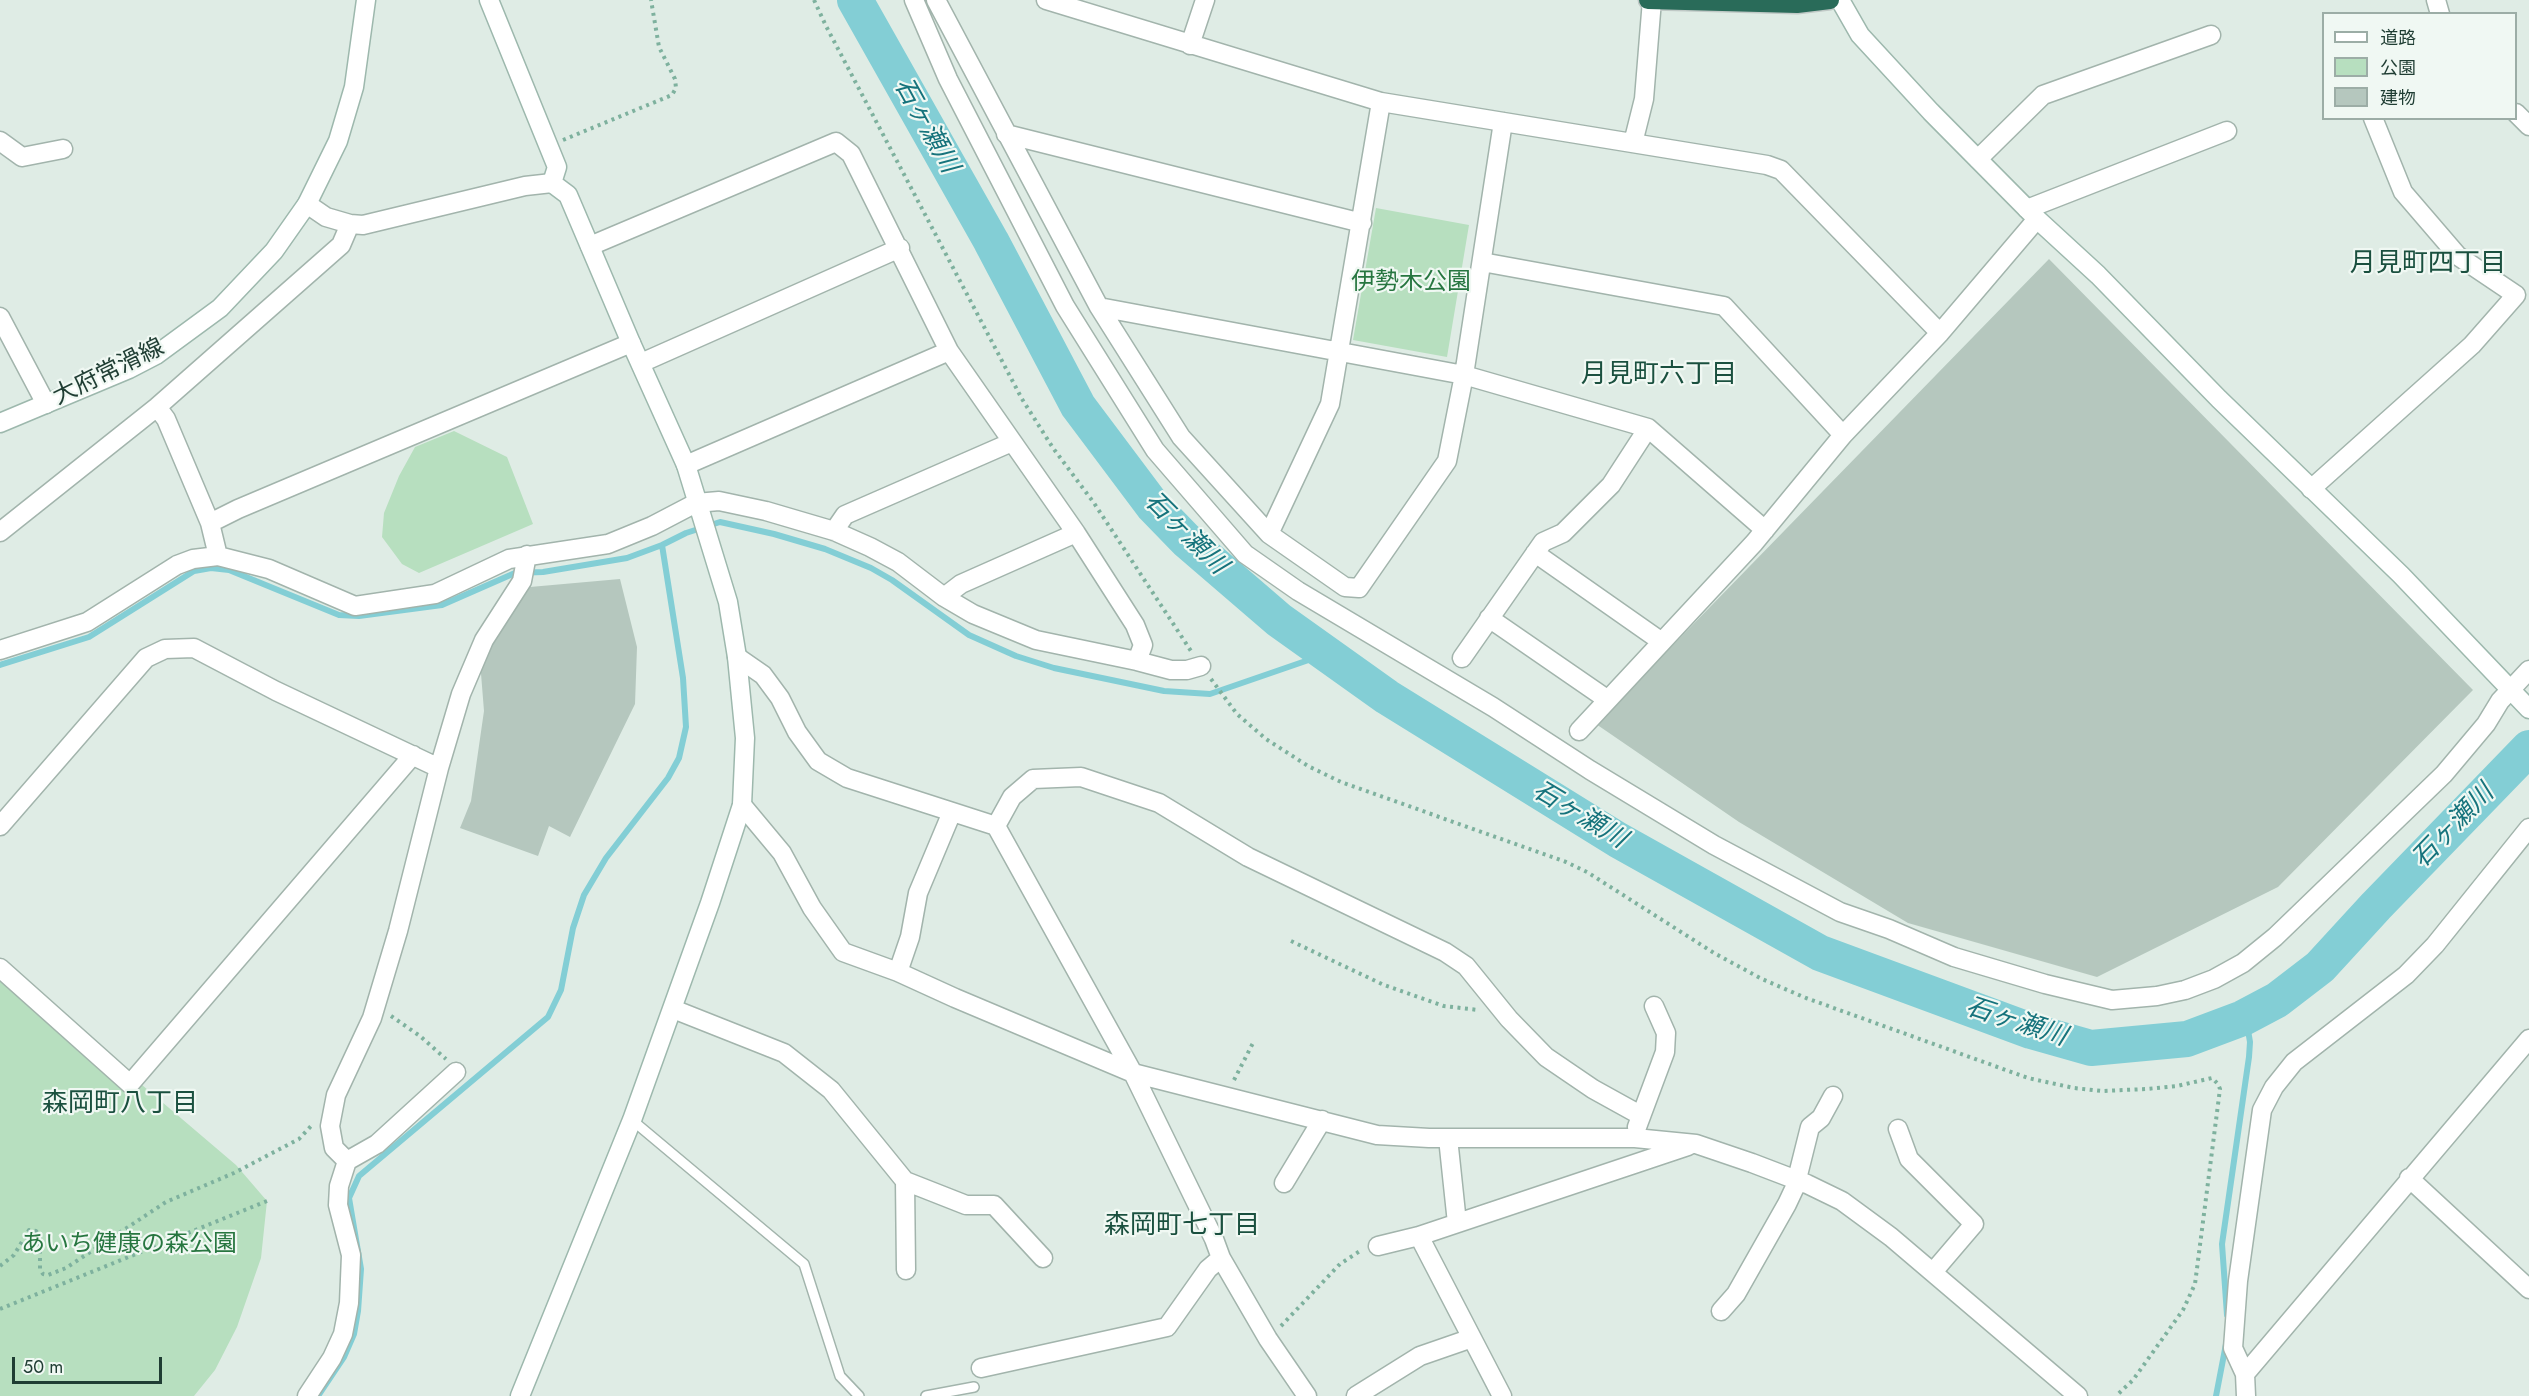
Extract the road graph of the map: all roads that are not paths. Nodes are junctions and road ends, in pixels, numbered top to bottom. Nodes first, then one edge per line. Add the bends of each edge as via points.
1 (366, 0) edge
2 (489, 0) edge
3 (914, 0) edge
4 (936, 0) edge
5 (1046, 0) edge
6 (1205, 0) edge
7 (1650, 0) edge
8 (1830, 0) edge
9 (1840, 0) edge
10 (2211, 35) dead end
11 (1190, 45) junction
12 (1381, 102) junction
13 (2517, 114) edge
14 (2374, 120) edge
15 (1503, 122) junction
16 (2529, 126) edge
17 (2227, 131) dead end
18 (1006, 134) junction
19 (0, 141) edge
20 (1633, 143) junction
21 (63, 149) dead end
22 (1978, 159) junction
23 (552, 183) junction
24 (307, 204) junction
25 (2032, 214) junction
26 (1362, 223) junction
27 (350, 224) junction
28 (590, 246) junction
29 (900, 248) junction
30 (1482, 262) junction
31 (1099, 307) junction
32 (0, 317) edge
33 (1940, 333) junction
34 (631, 343) junction
35 (949, 351) junction
36 (1341, 351) junction
37 (641, 363) junction
38 (1464, 375) junction
39 (46, 404) junction
40 (157, 407) junction
41 (0, 423) edge
42 (1648, 428) junction
43 (1844, 435) junction
44 (1012, 442) junction
45 (686, 465) junction
46 (2311, 489) junction
47 (698, 509) junction
48 (210, 523) junction
49 (1765, 530) junction
50 (834, 531) junction
51 (0, 532) edge
52 (1076, 533) junction
53 (1269, 534) junction
54 (1535, 553) junction
55 (527, 555) junction
56 (218, 556) junction
57 (944, 597) junction
58 (1489, 618) junction
59 (1662, 642) junction
60 (0, 650) edge
61 (736, 657) junction
62 (1462, 658) dead end
63 (1137, 661) junction
64 (1201, 666) road end
65 (2529, 670) edge
66 (2519, 699) edge
67 (1608, 700) junction
68 (1579, 731) dead end
69 (413, 755) junction
70 (439, 768) junction
71 (742, 805) junction
72 (952, 812) junction
73 (0, 826) edge
74 (996, 826) junction
75 (2529, 828) edge
76 (0, 968) edge
77 (898, 972) junction
78 (1654, 1006) dead end
79 (673, 1009) junction
80 (2529, 1039) edge
81 (456, 1072) road end
82 (1133, 1073) junction
83 (1833, 1095) dead end
84 (1640, 1115) junction
85 (632, 1120) junction
86 (1322, 1120) junction
87 (1898, 1129) dead end
88 (1448, 1138) junction
89 (1635, 1138) junction
90 (1696, 1144) junction
91 (346, 1161) junction
92 (2409, 1179) junction
93 (1797, 1180) junction
94 (905, 1181) junction
95 (1284, 1184) dead end
96 (1457, 1223) junction
97 (1419, 1236) junction
98 (1378, 1246) road end
99 (1043, 1258) dead end
100 (1221, 1258) junction
101 (906, 1270) dead end
102 (1933, 1272) junction
103 (2529, 1289) edge
104 (1721, 1311) dead end
105 (1472, 1338) junction
106 (981, 1368) dead end
107 (2245, 1374) junction
108 (974, 1387) dead end
109 (307, 1396) edge
110 (520, 1396) edge
111 (859, 1396) edge
112 (926, 1396) edge
113 (1307, 1396) edge
114 (1356, 1396) edge
115 (1502, 1396) edge
116 (2078, 1396) edge
117 (2246, 1396) edge

1 - 24 street, 大府常滑線 via 354,87 338,141
2 - 23 street via 557,167
3 - 66 street via 948,78 1065,306 1155,450 1245,554 1298,591 1714,845 1840,912 1954,957 2112,1000 2185,990 2243,963 2275,937 2444,774 2500,701
4 - 18 street
5 - 11 street
6 - 11 street
7 - 8 highway via 1797,4
7 - 20 street via 1644,99
9 - 22 street via 1860,35
10 - 22 street via 2043,95
11 - 12 street
12 - 15 street
12 - 26 street
13 - 16 street
14 - 46 street via 2403,192 2458,256 2516,295 2472,345
15 - 20 street
15 - 30 street
17 - 25 street
18 - 26 street
18 - 31 street
19 - 21 street via 22,157
20 - 33 street via 1781,170
22 - 25 street
23 - 27 street via 525,186 379,222
23 - 28 street via 568,195
24 - 27 street via 326,217
24 - 39 street, 大府常滑線 via 274,251 220,308 156,355
25 - 33 street
25 - 46 street
26 - 36 street
27 - 40 street via 340,245
28 - 29 street via 836,142 851,153
28 - 34 street
29 - 35 street
29 - 37 street
30 - 38 street
30 - 43 street via 1724,306
31 - 36 street
31 - 53 street via 1181,437
32 - 39 street
33 - 43 street
34 - 37 street
34 - 48 street
35 - 44 street
35 - 45 street
36 - 38 street
36 - 53 street via 1330,404
37 - 45 street
38 - 42 street
38 - 53 street via 1447,460 1359,588 1345,587
39 - 41 street, 大府常滑線
40 - 48 street via 166,419
40 - 51 street
42 - 49 street
42 - 54 street via 1611,485 1563,533 1543,542
43 - 49 street
44 - 50 street via 845,515
44 - 52 street
45 - 47 street
46 - 66 street via 2401,575
47 - 50 street via 718,501
47 - 55 street via 608,544
47 - 61 street via 728,602
48 - 56 street
49 - 59 street
50 - 57 street via 898,562
52 - 57 street via 961,584
52 - 63 street via 1135,624 1143,645
54 - 58 street
54 - 59 street
55 - 56 street via 509,559 435,594 355,606 269,569
55 - 70 street via 522,581 475,659
56 - 60 street via 177,565 87,622
57 - 63 street via 973,614 1036,640
58 - 62 street
58 - 67 street
59 - 67 street
61 - 71 street via 745,738
61 - 72 street via 763,675 818,761 848,778
63 - 64 street via 1171,670
65 - 66 street
67 - 68 street
69 - 70 street
69 - 73 street via 194,648 165,649 146,658
69 - 76 street via 130,1084
70 - 91 street via 376,1006 336,1095 330,1126 334,1148
71 - 77 street via 782,853 812,908 843,952
71 - 79 street
72 - 74 street
72 - 77 street via 918,893 910,937
74 - 82 street
74 - 84 street via 1012,797 1033,778 1081,777 1159,803 1248,857 1445,952 1466,966 1546,1057
75 - 107 street via 2435,945 2406,975 2294,1062 2262,1110 2238,1281 2233,1348
77 - 82 street
78 - 84 street via 1666,1033 1665,1052
79 - 85 street
79 - 94 street via 784,1053 831,1090
80 - 92 street
81 - 91 street via 377,1144
82 - 86 street
82 - 100 street
83 - 93 street via 1821,1118 1810,1127
84 - 89 street
85 - 110 street
85 - 111 lane via 804,1264 840,1376
86 - 88 street via 1377,1135
86 - 95 street
87 - 102 street via 1909,1159 1974,1224
88 - 89 street
88 - 96 street
89 - 90 street
90 - 93 street
90 - 96 street
91 - 109 street via 338,1205 351,1255 349,1303 343,1334
92 - 103 street
92 - 107 street
93 - 102 street via 1842,1201
93 - 104 street via 1736,1294
94 - 99 street via 966,1205 994,1205
94 - 101 street
96 - 97 street
97 - 98 street
97 - 105 street
100 - 106 street via 1208,1269 1167,1327
100 - 113 street via 1268,1340
102 - 116 street
105 - 114 street via 1420,1356
105 - 115 street
107 - 117 street
108 - 112 lane

